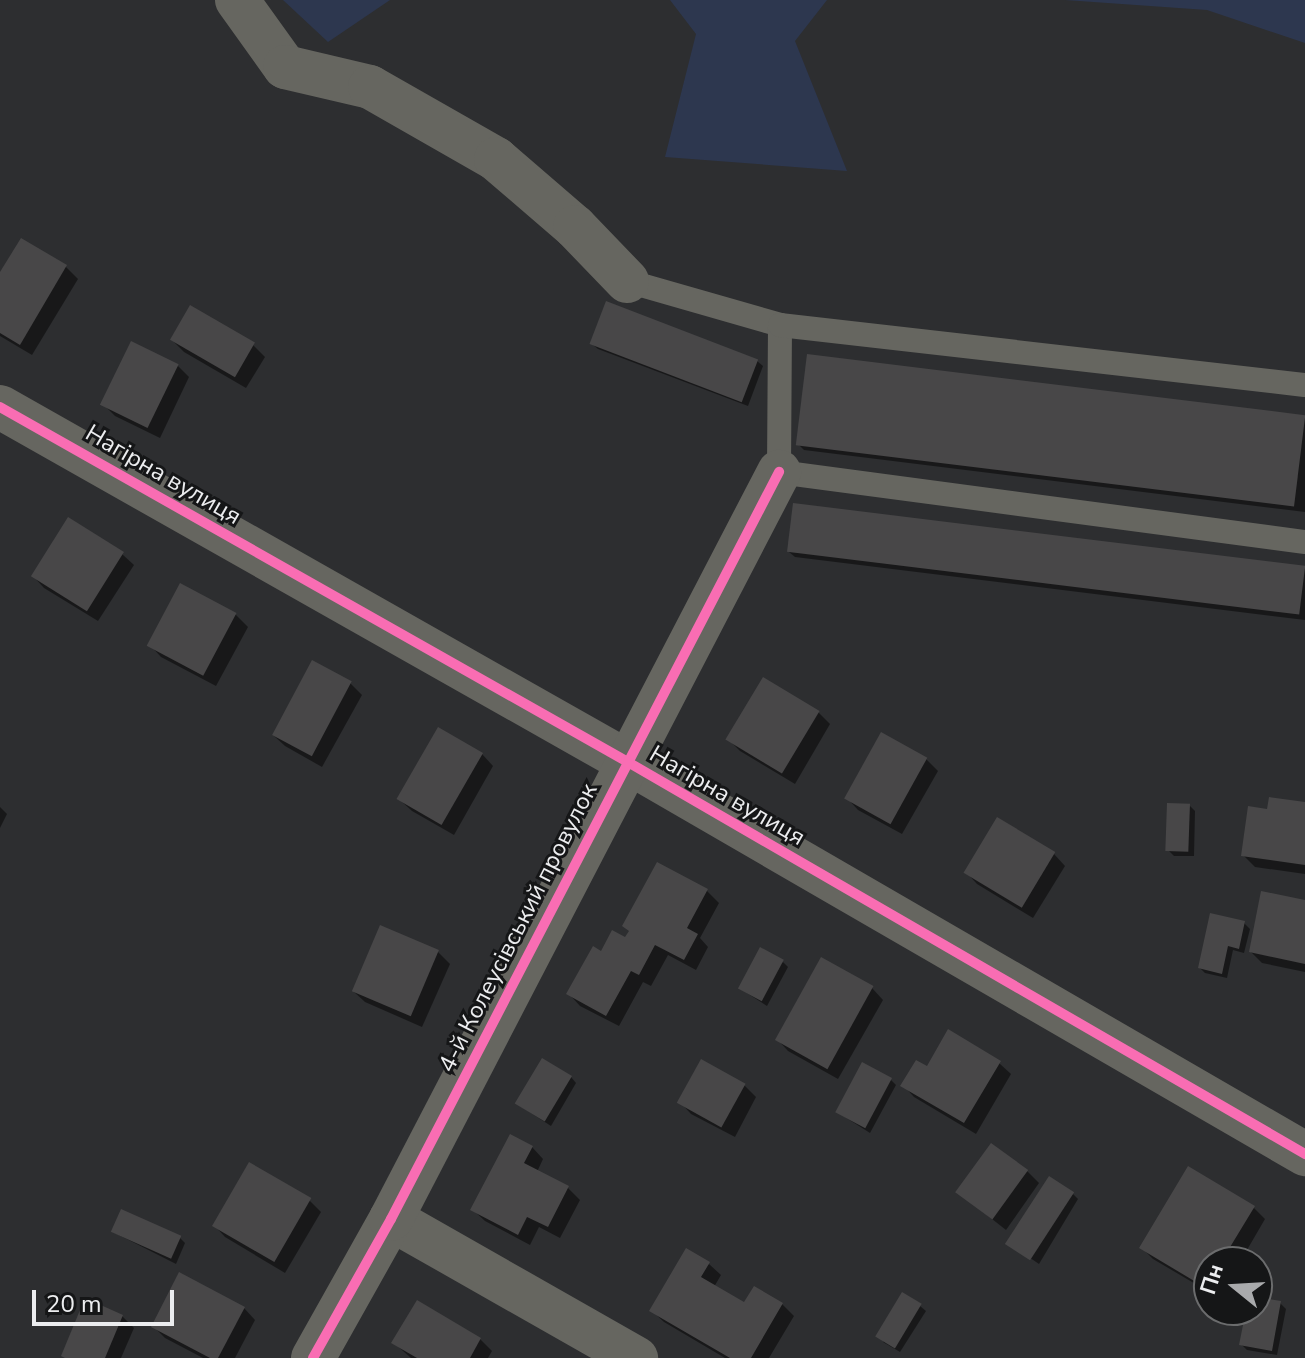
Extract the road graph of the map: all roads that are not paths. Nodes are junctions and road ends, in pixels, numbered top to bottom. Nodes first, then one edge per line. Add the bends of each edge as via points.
1 (237, 0) edge
2 (627, 281) joint
3 (780, 325) junction
4 (1305, 385) edge
5 (0, 407) edge
6 (779, 472) junction
7 (1305, 542) edge
8 (626, 761) junction
9 (1305, 1154) edge
10 (391, 1219) junction
11 (313, 1358) edge
12 (636, 1358) edge

1 - 2 street via 285,67 370,87 496,159 575,227
2 - 3 lane
3 - 4 lane
3 - 6 lane
5 - 8 street, Нагірна вулиця
6 - 7 lane
6 - 8 street, 4-й Колеусівський провулок
8 - 9 street, Нагірна вулиця
8 - 10 street, 4-й Колеусівський провулок
10 - 11 street, 4-й Колеусівський провулок
10 - 12 street

